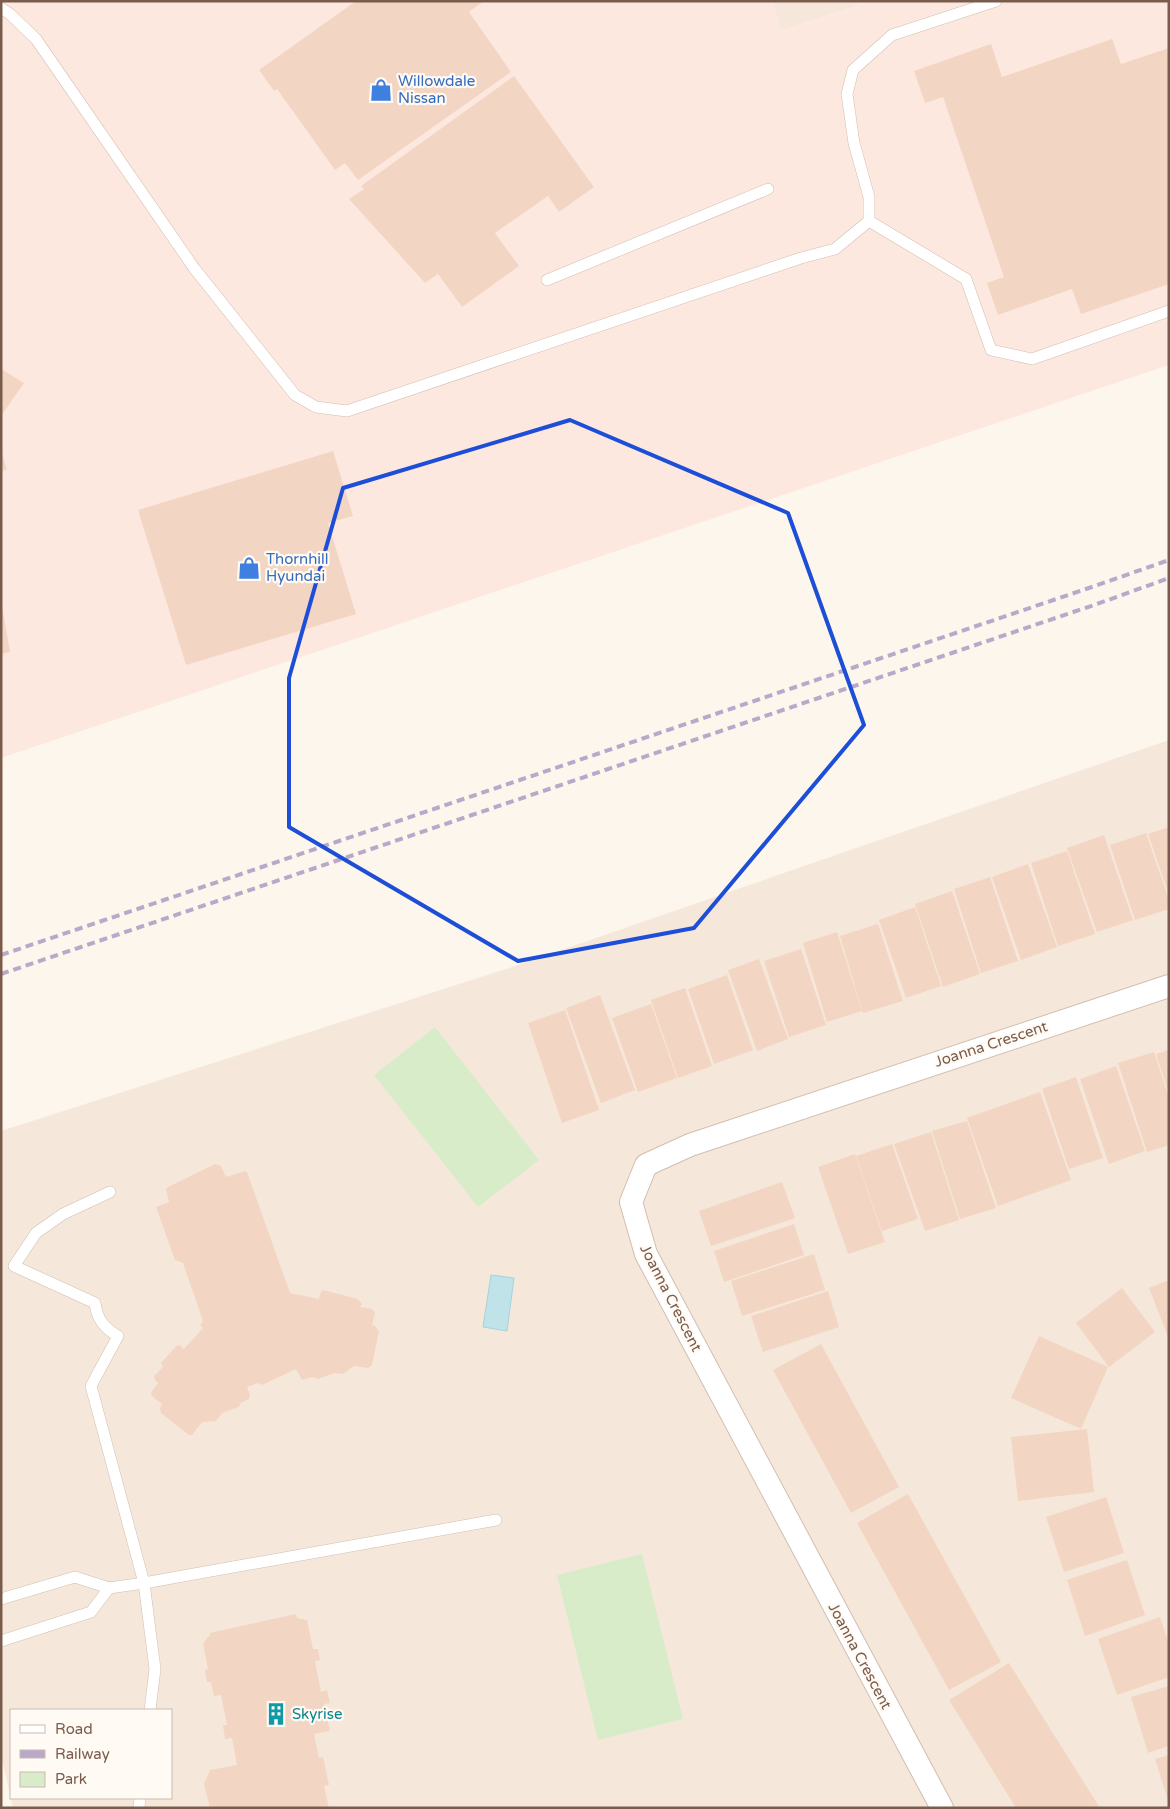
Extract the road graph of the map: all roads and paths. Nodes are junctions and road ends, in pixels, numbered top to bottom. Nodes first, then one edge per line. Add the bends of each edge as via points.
1 (996, 1) edge
2 (1, 8) edge
3 (768, 190) dead end
4 (870, 221) junction
5 (547, 280) dead end
6 (1169, 310) edge
7 (1169, 986) edge
8 (110, 1192) dead end
9 (496, 1520) dead end
10 (144, 1583) junction
11 (109, 1588) junction
12 (1, 1599) edge
13 (1, 1641) edge
14 (150, 1709) edge
15 (942, 1808) edge

1 - 4 lane via 892,35 853,70 847,94 854,143 869,197
2 - 4 lane via 36,39 194,268 295,395 316,407 346,411 835,249
3 - 5 lane
4 - 6 lane via 966,279 991,350 1032,359
7 - 15 street, Joanna Crescent via 690,1145 646,1164 631,1202 646,1254
8 - 10 lane via 63,1214 36,1233 14,1266 95,1302 101,1323 118,1336 91,1386
9 - 10 lane
10 - 11 lane
10 - 14 lane via 155,1669
11 - 12 lane via 75,1577
11 - 13 lane via 91,1612

